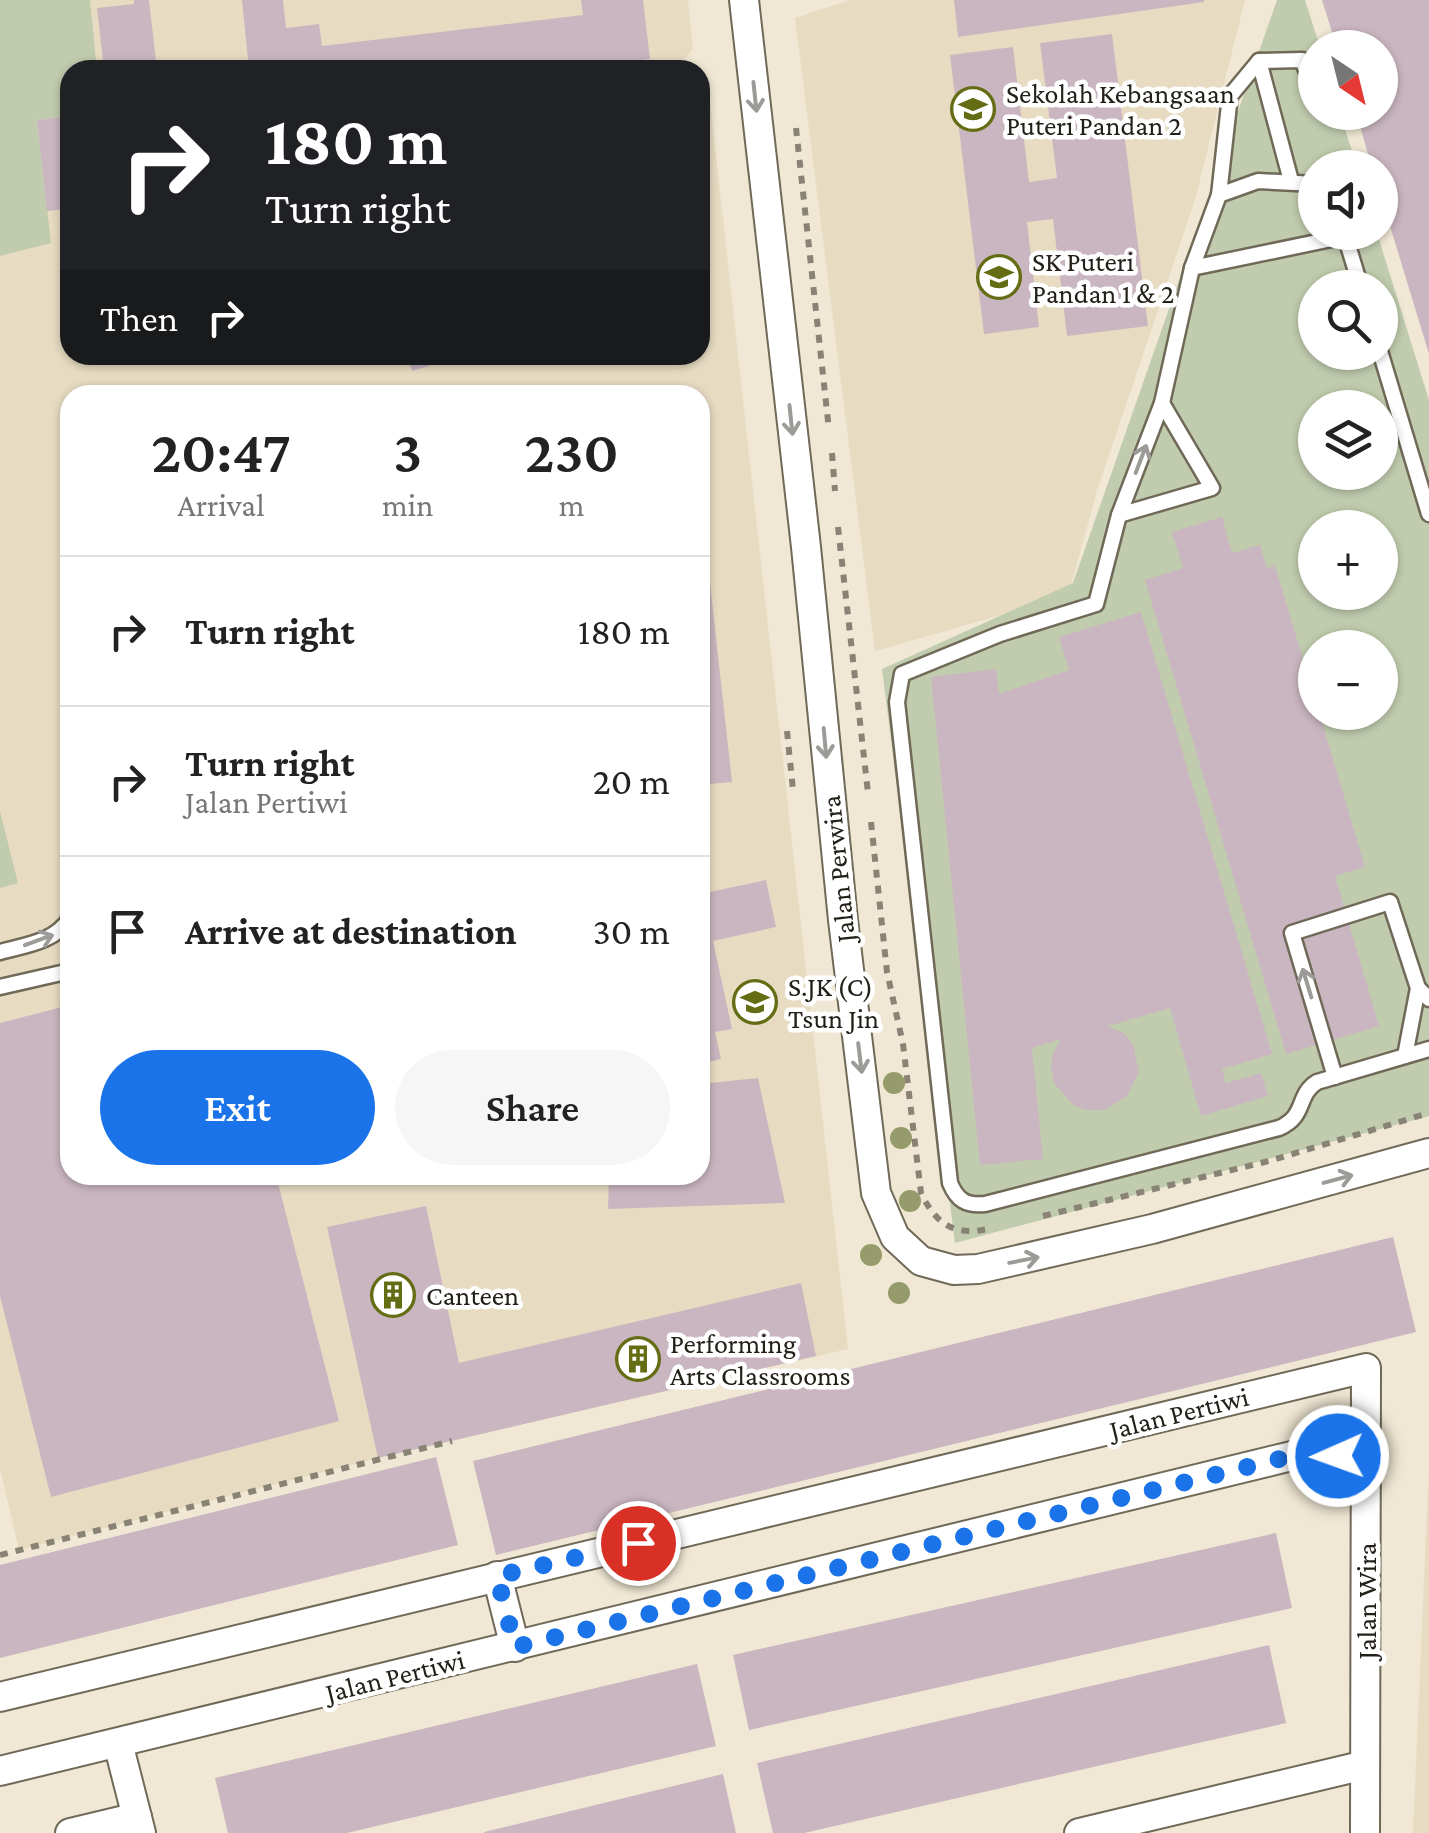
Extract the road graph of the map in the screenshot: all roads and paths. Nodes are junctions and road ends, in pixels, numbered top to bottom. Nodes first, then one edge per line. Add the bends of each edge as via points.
1 (744, 0) edge
2 (1298, 60) edge
3 (1259, 61) junction
4 (796, 128) dead end
5 (1291, 181) junction
6 (1298, 182) edge
7 (1219, 195) junction
8 (1298, 244) edge
9 (1192, 268) junction
10 (1386, 370) edge
11 (1162, 404) junction
12 (830, 430) dead end
13 (832, 453) dead end
14 (836, 491) dead end
15 (1429, 514) edge
16 (1119, 515) junction
17 (838, 526) dead end
18 (787, 731) dead end
19 (794, 790) dead end
20 (868, 793) dead end
21 (871, 822) dead end
22 (60, 932) edge
23 (0, 952) edge
24 (60, 973) edge
25 (0, 987) edge
26 (1424, 993) edge
27 (1429, 1049) edge
28 (1405, 1056) junction
29 (1336, 1077) junction
30 (1429, 1114) edge
31 (1429, 1153) edge
32 (1036, 1217) dead end
33 (1000, 1226) dead end
34 (1366, 1368) joint
35 (452, 1442) dead end
36 (1366, 1478) junction
37 (0, 1555) edge
38 (497, 1576) junction
39 (515, 1647) junction
40 (0, 1697) edge
41 (118, 1743) junction
42 (1365, 1765) junction
43 (0, 1771) edge
44 (138, 1825) edge
45 (70, 1833) edge
46 (1080, 1833) edge
47 (1365, 1833) edge

1 -> 31 street, Jalan Perwira via 842,920 876,1193 895,1237 920,1261 978,1269
2 - 3 lane
3 - 5 lane
3 - 7 lane via 1230,96
4 - 12 path
5 - 6 lane
5 - 7 lane via 1258,181
7 - 9 lane
8 - 9 lane
9 - 11 lane
10 - 15 lane
16 -> 11 lane
11 - 16 lane via 1212,488
13 - 14 path
16 - 29 lane via 1096,604 902,674 897,702 955,1196 985,1204 1279,1128 1298,1116 1309,1088
17 - 20 path
18 - 19 path
21 - 33 path via 921,1193 950,1228 965,1233
23 -> 22 lane
24 - 25 lane
26 - 28 lane
29 -> 26 lane via 1292,933 1390,902
27 - 28 lane
28 - 29 lane
30 - 32 path
34 - 36 street, Jalan Wira
34 - 38 street, Jalan Pertiwi
35 - 37 path
36 - 39 street, Jalan Pertiwi via 1338,1456 1308,1452
36 - 42 street, Jalan Wira
38 - 39 street
38 - 40 street, Jalan Pertiwi
39 - 41 street, Jalan Pertiwi
41 - 43 street, Jalan Pertiwi
41 - 44 street
42 - 46 street
42 - 47 street, Jalan Wira
44 - 45 street

